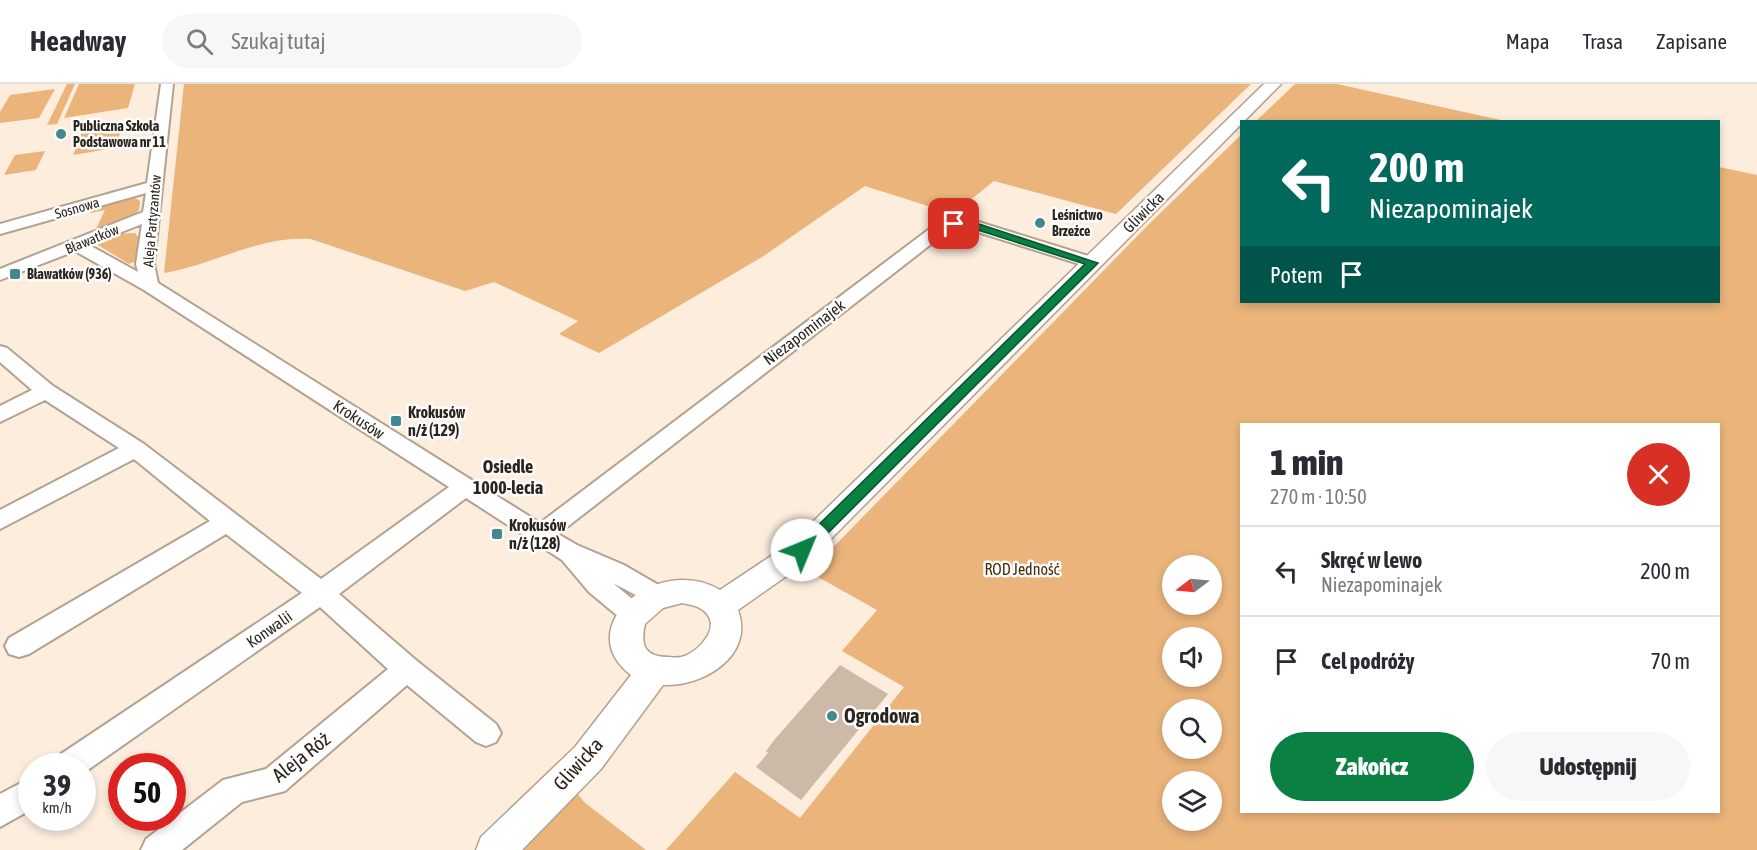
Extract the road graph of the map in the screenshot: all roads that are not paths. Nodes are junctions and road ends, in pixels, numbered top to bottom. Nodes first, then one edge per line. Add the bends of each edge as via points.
1 (167, 84) edge
2 (1273, 84) edge
3 (154, 186) junction
4 (150, 215) junction
5 (0, 229) edge
6 (76, 245) junction
7 (1092, 263) junction
8 (0, 275) edge
9 (150, 286) junction
10 (0, 352) edge
11 (46, 391) junction
12 (0, 415) edge
13 (136, 449) junction
14 (466, 487) junction
15 (0, 520) edge
16 (227, 522) junction
17 (543, 533) junction
18 (321, 592) junction
19 (721, 605) junction
20 (646, 606) junction
21 (19, 646) dead end
22 (407, 669) junction
23 (654, 671) junction
24 (486, 733) dead end
25 (88, 753) edge
26 (18, 800) edge
27 (0, 812) edge
28 (157, 850) edge
29 (495, 850) edge

1 - 3 street, Aleja Partyzantów
2 - 7 main road, Gliwicka
3 - 4 street, Aleja Partyzantów
3 - 5 street, Sosnowa
4 - 6 street, Bławatków
4 - 9 street, Aleja Partyzantów via 145,264
6 - 8 street, Bławatków
6 - 9 street, Krokusów
7 - 17 street, Niezapominajek via 969,224 942,227
7 - 19 main road, Gliwicka via 802,550
9 - 14 street, Krokusów
10 - 11 street
11 - 12 street
11 - 13 street
13 - 15 street
13 - 16 street
14 - 17 street, Krokusów
14 - 18 street, Konwalii
16 - 18 street
16 - 21 street
17 - 20 street, Krokusów via 568,552 598,585
18 - 22 street
18 - 25 street, Konwalii
19 - 20 main road via 707,595 682,591
19 - 23 main road via 727,633 713,656 685,671
20 - 23 main road via 628,625 627,648 642,666
22 - 24 street
22 - 28 street, Aleja Róż via 274,782 234,790
23 - 29 main road, Gliwicka via 588,758
26 - 27 street

